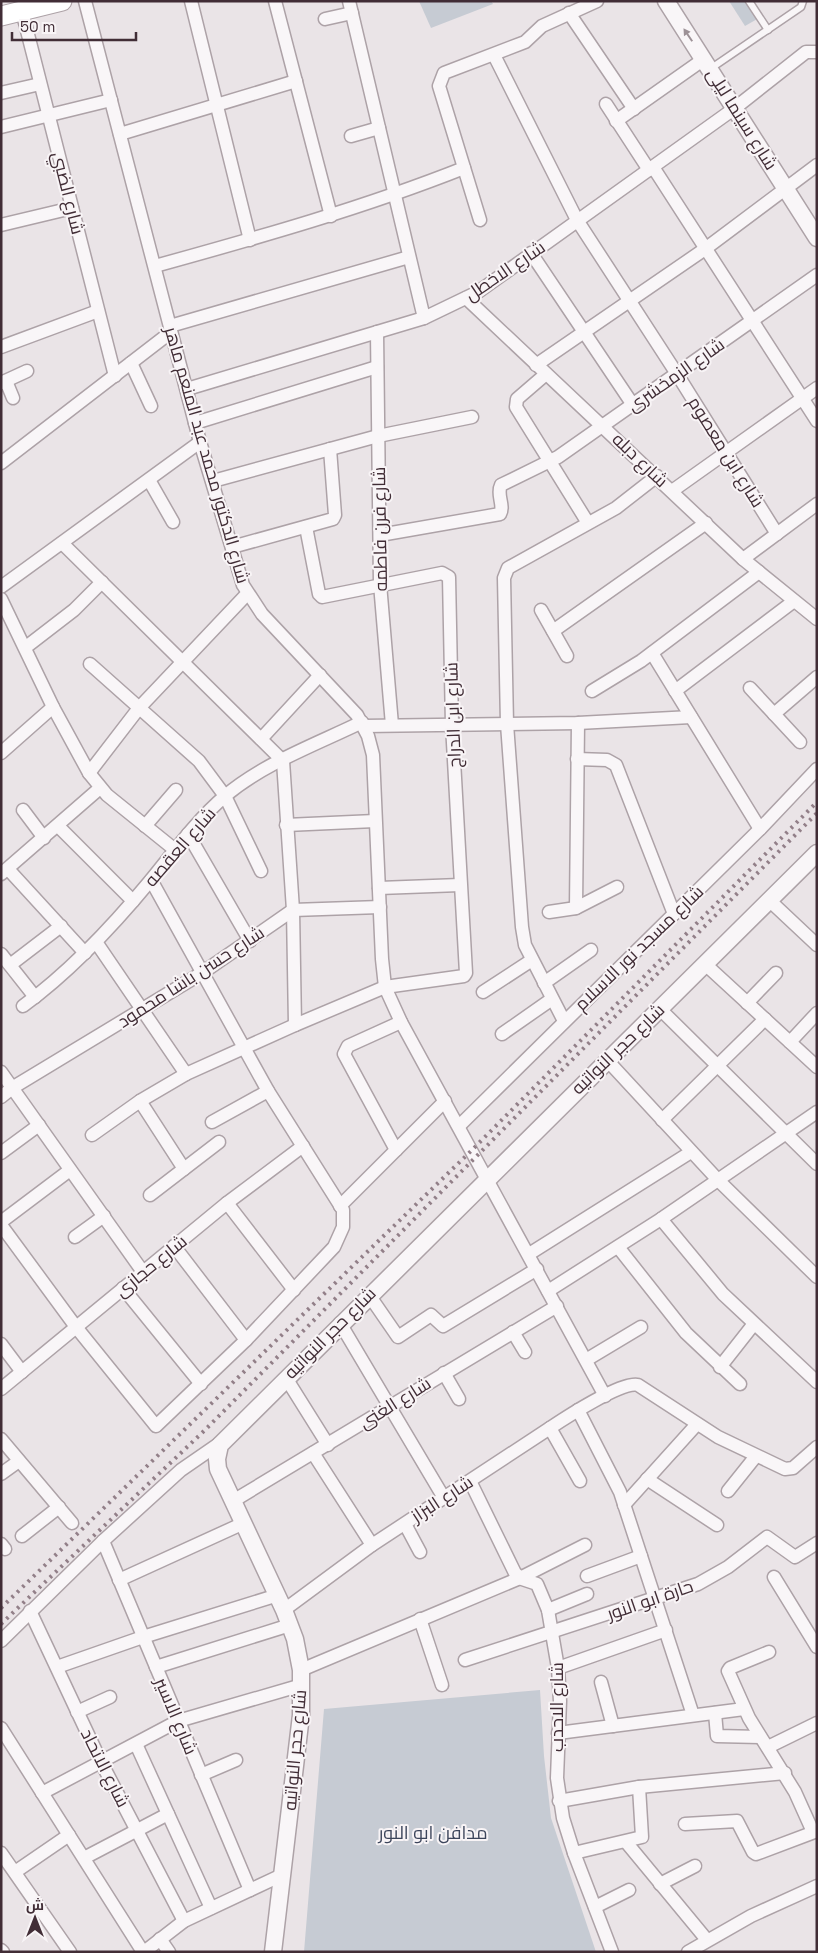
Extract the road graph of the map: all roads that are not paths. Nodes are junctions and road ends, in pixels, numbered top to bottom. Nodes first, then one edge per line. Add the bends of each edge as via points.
1 (62, 1) edge
2 (85, 1) edge
3 (191, 1) edge
4 (275, 1) edge
5 (597, 1) edge
6 (666, 1) edge
7 (749, 1) edge
8 (803, 1) edge
9 (350, 7) edge
10 (22, 11) junction
11 (569, 13) junction
12 (1, 16) edge
13 (325, 20) dead end
14 (768, 30) junction
15 (817, 52) edge
16 (494, 54) junction
17 (707, 64) junction
18 (296, 81) junction
19 (40, 84) junction
20 (1, 93) edge
21 (111, 100) junction
22 (606, 104) dead end
23 (216, 105) junction
24 (735, 108) junction
25 (634, 109) junction
26 (48, 116) junction
27 (616, 121) junction
28 (1, 127) edge
29 (379, 128) junction
30 (120, 134) junction
31 (352, 136) dead end
32 (817, 165) edge
33 (464, 168) junction
34 (651, 168) junction
35 (785, 188) junction
36 (396, 195) junction
37 (72, 208) junction
38 (331, 216) junction
39 (480, 220) dead end
40 (577, 220) junction
41 (1, 225) edge
42 (817, 238) edge
43 (250, 240) junction
44 (705, 248) junction
45 (531, 254) junction
46 (410, 257) junction
47 (155, 266) junction
48 (817, 274) edge
49 (466, 298) junction
50 (630, 300) junction
51 (98, 310) junction
52 (424, 318) junction
53 (752, 321) junction
54 (171, 329) junction
55 (377, 332) junction
56 (584, 332) junction
57 (1, 347) edge
58 (131, 364) junction
59 (536, 365) junction
60 (377, 366) junction
61 (27, 372) dead end
62 (546, 374) junction
63 (677, 374) junction
64 (114, 376) junction
65 (4, 382) edge
66 (817, 388) edge
67 (187, 389) junction
68 (13, 398) dead end
69 (802, 399) junction
70 (632, 405) junction
71 (151, 406) dead end
72 (472, 417) dead end
73 (817, 422) edge
74 (195, 423) junction
75 (603, 426) junction
76 (378, 436) junction
77 (200, 442) junction
78 (330, 449) junction
79 (727, 453) junction
80 (550, 462) junction
81 (1, 463) edge
82 (656, 476) junction
83 (149, 480) junction
84 (213, 482) junction
85 (672, 491) junction
86 (817, 504) edge
87 (173, 522) dead end
88 (588, 523) junction
89 (706, 523) junction
90 (306, 527) junction
91 (777, 534) junction
92 (380, 535) junction
93 (62, 543) junction
94 (232, 547) junction
95 (743, 559) junction
96 (759, 572) junction
97 (102, 582) junction
98 (380, 584) junction
99 (1, 587) edge
100 (247, 594) junction
101 (1, 599) edge
102 (794, 600) junction
103 (541, 610) dead end
104 (5, 614) edge
105 (815, 614) edge
106 (553, 631) junction
107 (26, 647) junction
108 (652, 653) junction
109 (567, 656) dead end
110 (182, 662) junction
111 (90, 664) dead end
112 (320, 676) junction
113 (817, 677) edge
114 (750, 688) dead end
115 (592, 691) dead end
116 (675, 691) junction
117 (54, 707) junction
118 (139, 708) junction
119 (774, 714) junction
120 (691, 717) junction
121 (578, 723) junction
122 (363, 724) junction
123 (452, 724) junction
124 (507, 724) junction
125 (392, 725) junction
126 (261, 739) junction
127 (800, 742) dead end
128 (1, 753) edge
129 (577, 759) junction
130 (283, 761) junction
131 (817, 769) edge
132 (89, 773) junction
133 (100, 788) junction
134 (176, 790) dead end
135 (225, 796) junction
136 (23, 810) dead end
137 (375, 821) junction
138 (286, 825) junction
139 (58, 826) junction
140 (145, 826) junction
141 (760, 829) junction
142 (188, 834) junction
143 (44, 838) junction
144 (174, 849) junction
145 (817, 853) edge
146 (5, 871) edge
147 (261, 871) dead end
148 (151, 880) junction
149 (460, 884) junction
150 (617, 887) dead end
151 (379, 888) junction
152 (769, 900) junction
153 (133, 901) junction
154 (380, 907) junction
155 (576, 908) junction
156 (292, 910) junction
157 (549, 912) dead end
158 (674, 914) junction
159 (60, 926) junction
160 (250, 941) junction
161 (96, 942) junction
162 (817, 945) edge
163 (591, 950) dead end
164 (85, 952) junction
165 (1, 954) edge
166 (532, 960) junction
167 (705, 964) junction
168 (10, 965) junction
169 (202, 973) junction
170 (776, 973) dead end
171 (544, 983) junction
172 (385, 987) junction
173 (483, 992) dead end
174 (35, 997) junction
175 (552, 999) junction
176 (747, 1003) junction
177 (23, 1006) dead end
178 (660, 1008) junction
179 (143, 1010) junction
180 (817, 1013) edge
181 (766, 1020) junction
182 (564, 1021) junction
183 (400, 1022) junction
184 (295, 1025) junction
185 (502, 1034) dead end
186 (790, 1042) junction
187 (244, 1049) junction
188 (607, 1060) junction
189 (817, 1066) edge
190 (719, 1067) junction
191 (1, 1072) edge
192 (186, 1074) junction
193 (12, 1088) junction
194 (268, 1091) junction
195 (1, 1097) edge
196 (140, 1101) junction
197 (445, 1101) junction
198 (817, 1112) edge
199 (662, 1120) junction
200 (212, 1122) dead end
201 (39, 1125) junction
202 (458, 1126) junction
203 (92, 1135) dead end
204 (787, 1135) junction
205 (219, 1142) dead end
206 (303, 1146) junction
207 (396, 1150) junction
208 (691, 1152) junction
209 (1, 1153) edge
210 (817, 1164) edge
211 (184, 1169) junction
212 (70, 1170) junction
213 (488, 1178) junction
214 (718, 1180) junction
215 (150, 1194) dead end
216 (228, 1203) junction
217 (340, 1206) junction
218 (104, 1216) junction
219 (661, 1219) junction
220 (1, 1224) edge
221 (75, 1237) dead end
222 (174, 1246) junction
223 (618, 1248) junction
224 (529, 1254) junction
225 (537, 1269) junction
226 (143, 1272) junction
227 (817, 1278) edge
228 (124, 1288) junction
229 (294, 1290) junction
230 (548, 1291) junction
231 (369, 1295) junction
232 (557, 1306) junction
233 (340, 1324) junction
234 (754, 1325) junction
235 (76, 1327) junction
236 (641, 1327) dead end
237 (514, 1332) junction
238 (246, 1340) junction
239 (1, 1344) edge
240 (526, 1352) dead end
241 (586, 1360) junction
242 (720, 1367) junction
243 (22, 1372) junction
244 (444, 1373) junction
245 (286, 1378) junction
246 (817, 1382) edge
247 (201, 1384) junction
248 (740, 1384) dead end
249 (1, 1389) edge
250 (605, 1396) junction
251 (459, 1399) dead end
252 (389, 1406) junction
253 (578, 1410) junction
254 (697, 1424) junction
255 (550, 1428) junction
256 (1, 1439) edge
257 (222, 1442) junction
258 (328, 1445) junction
259 (817, 1447) edge
260 (313, 1453) junction
261 (756, 1456) junction
262 (19, 1461) junction
263 (1, 1474) edge
264 (647, 1479) junction
265 (470, 1481) junction
266 (580, 1481) dead end
267 (728, 1491) dead end
268 (444, 1498) junction
269 (233, 1501) junction
270 (624, 1505) junction
271 (59, 1507) junction
272 (72, 1523) dead end
273 (244, 1523) junction
274 (405, 1524) junction
275 (717, 1525) dead end
276 (22, 1536) dead end
277 (102, 1541) junction
278 (817, 1543) edge
279 (585, 1545) dead end
280 (372, 1546) junction
281 (420, 1552) dead end
282 (641, 1556) junction
283 (587, 1576) dead end
284 (774, 1577) dead end
285 (520, 1578) junction
286 (119, 1580) junction
287 (587, 1594) dead end
288 (655, 1599) junction
289 (281, 1603) junction
290 (548, 1610) junction
291 (30, 1611) junction
292 (420, 1619) junction
293 (290, 1625) junction
294 (666, 1630) junction
295 (813, 1630) edge
296 (553, 1632) junction
297 (143, 1636) junction
298 (1, 1641) edge
299 (817, 1647) edge
300 (770, 1652) dead end
301 (465, 1660) dead end
302 (56, 1667) junction
303 (156, 1667) junction
304 (558, 1668) junction
305 (302, 1678) junction
306 (601, 1682) dead end
307 (442, 1685) dead end
308 (110, 1698) dead end
309 (744, 1709) junction
310 (77, 1712) junction
311 (715, 1712) junction
312 (693, 1715) junction
313 (178, 1721) junction
314 (817, 1723) edge
315 (613, 1726) junction
316 (1, 1728) edge
317 (558, 1733) junction
318 (764, 1742) junction
319 (136, 1744) junction
320 (236, 1760) dead end
321 (101, 1762) junction
322 (785, 1773) junction
323 (201, 1774) junction
324 (639, 1787) junction
325 (42, 1793) junction
326 (559, 1801) junction
327 (168, 1814) junction
328 (685, 1824) dead end
329 (136, 1830) junction
330 (815, 1832) edge
331 (69, 1835) junction
332 (626, 1842) junction
333 (1, 1853) edge
334 (574, 1853) junction
335 (84, 1858) junction
336 (695, 1866) dead end
337 (15, 1872) junction
338 (282, 1875) junction
339 (660, 1884) junction
340 (817, 1886) edge
341 (250, 1890) junction
342 (628, 1890) dead end
343 (594, 1907) junction
344 (211, 1908) junction
345 (184, 1921) junction
346 (160, 1939) junction
347 (707, 1940) junction
348 (70, 1952) edge
349 (143, 1952) edge
350 (169, 1952) edge
351 (273, 1952) edge
352 (612, 1952) edge
353 (688, 1952) edge

1 - 10 main road
2 - 21 street, شارع الدكتور محمد عبد المنعم ماهر
3 - 23 street
4 - 18 street
5 - 11 street
17 -> 6 street, شارع سينما ليلى
7 - 14 lane
8 - 14 lane via 801,7
9 - 13 street
9 - 29 street
10 - 12 main road
10 - 19 street, شارع الضبي
11 - 16 street via 542,26 524,42
11 - 25 street
14 - 17 lane
15 - 24 street, شارع الاخطل via 806,52
16 - 33 street via 444,74 439,86
16 - 40 street, شارع ابن معصوم
17 - 24 street, شارع سينما ليلى
17 - 25 street
18 - 23 street
18 - 38 street
19 - 20 street
19 - 26 street, شارع الضبي
21 - 26 street
21 - 30 street, شارع الدكتور محمد عبد المنعم ماهر
22 - 27 street
23 - 30 street
23 - 43 street
24 - 34 street, شارع الاخطل
24 - 35 street, شارع سينما ليلى
25 - 27 street
26 - 28 street
26 - 37 street, شارع الضبي
27 - 34 street
29 - 31 street
29 - 36 street
30 - 47 street, شارع الدكتور محمد عبد المنعم ماهر
32 - 35 street
33 - 36 street
33 - 39 street
34 - 40 street, شارع الاخطل
34 - 44 street
35 - 42 street, شارع سينما ليلى
35 - 44 street
36 - 38 street
36 - 46 street
37 - 41 street
37 - 51 street, شارع الضبي
38 - 43 street
40 - 45 street, شارع الاخطل
40 - 50 street, شارع ابن معصوم
43 - 47 street
44 - 50 street
44 - 53 street
45 - 49 street, شارع الاخطل
45 - 56 street
46 - 52 street
46 - 54 street
47 - 54 street, شارع الدكتور محمد عبد المنعم ماهر
48 - 53 street, شارع الزمخشرى
49 - 52 street, شارع الاخطل
49 - 59 street, شارع دبله
50 - 56 street
50 - 63 street, شارع ابن معصوم
51 - 57 street
51 - 64 street, شارع الضبي
52 - 55 street, شارع الاخطل
53 - 63 street, شارع الزمخشرى
53 - 69 street
54 - 58 street
54 - 67 street, شارع الدكتور محمد عبد المنعم ماهر
55 - 60 street, شارع فرن فاطمه
55 - 67 street, شارع الاخطل
56 - 59 street
56 - 70 street
58 - 64 street
58 - 71 street
59 - 62 street, شارع دبله
60 - 74 street
60 - 76 street, شارع فرن فاطمه
61 - 65 street
62 - 75 street, شارع دبله
62 - 80 street via 517,399 516,407
63 - 70 street, شارع الزمخشرى
63 - 79 street, شارع ابن معصوم
64 - 81 street
65 - 68 street
66 - 69 street
67 - 74 street, شارع الدكتور محمد عبد المنعم ماهر
69 - 73 street
69 - 79 street
70 - 75 street, شارع الزمخشرى
72 - 76 street
74 - 77 street, شارع الدكتور محمد عبد المنعم ماهر
75 - 80 street, شارع الزمخشرى
75 - 82 street, شارع دبله
76 - 78 street
76 - 92 street, شارع فرن فاطمه
77 - 83 street
77 - 84 street, شارع الدكتور محمد عبد المنعم ماهر
78 - 84 street
78 - 90 street via 335,515 328,521
79 - 85 street
79 - 91 street, شارع ابن معصوم
80 - 88 street
80 - 92 street, شارع الزمخشرى via 501,485 502,510 496,516
82 - 85 street, شارع دبله
82 - 88 street via 632,497
83 - 87 street
83 - 93 street
84 - 94 street, شارع الدكتور محمد عبد المنعم ماهر
85 - 89 street, شارع دبله
86 - 91 street
88 - 124 street via 505,572
89 - 95 street, شارع دبله
89 - 106 street
90 - 94 street
90 - 98 street, شارع ابن الدراج via 320,596 325,598
91 - 95 street
92 - 98 street, شارع فرن فاطمه
93 - 97 street
93 - 99 street
94 - 100 street, شارع الدكتور محمد عبد المنعم ماهر
95 - 96 street, شارع دبله
96 - 102 street, شارع دبله
96 - 108 street
97 - 107 street via 74,610
97 - 110 street
98 - 123 street, شارع ابن الدراج via 442,573 449,577
98 - 125 street, شارع فرن فاطمه
100 - 110 street
100 - 112 street, شارع الدكتور محمد عبد المنعم ماهر
101 - 104 street
102 - 105 street, شارع دبله
102 - 116 street
103 - 106 street
104 - 107 street
106 - 109 street
107 - 117 street
108 - 115 street
108 - 116 street
110 - 118 street
110 - 126 street
111 - 118 street
112 - 122 street, شارع الدكتور محمد عبد المنعم ماهر
112 - 126 street
113 - 119 street
114 - 119 street
116 - 120 street
117 - 128 street
117 - 132 street
118 - 132 street
118 - 135 street via 199,761
119 - 127 street
120 - 121 street
120 - 141 street
121 - 124 street
121 - 129 street
122 - 125 street
122 - 130 street, شارع العقصه
122 - 137 street, شارع الدكتور محمد عبد المنعم ماهر via 373,755
123 - 124 street
123 - 125 street
123 - 149 street, شارع ابن الدراج
124 - 166 street via 522,927
126 - 130 street
129 - 155 street
129 - 158 street via 607,760 616,765
130 - 135 street, شارع العقصه
130 - 138 street
131 - 141 street, شارع مسجد نور الاسلام
132 - 133 street
133 - 139 street
133 - 140 street
134 - 140 street
135 - 142 street, شارع العقصه
135 - 147 street
136 - 143 street
137 - 138 street
137 - 151 street, شارع الدكتور محمد عبد المنعم ماهر
138 - 156 street
139 - 143 street
139 - 153 street
140 - 144 street
141 - 158 street, شارع مسجد نور الاسلام
142 - 144 street, شارع العقصه
142 - 160 street
143 - 146 street
144 - 148 street, شارع العقصه
145 - 152 street, شارع حجر النواتيه
146 - 159 street
148 - 153 street, شارع العقصه
148 - 169 street
149 - 151 street
149 - 172 street, شارع ابن الدراج via 464,976
150 - 155 street
151 - 154 street, شارع الدكتور محمد عبد المنعم ماهر
152 - 162 street
152 - 167 street, شارع حجر النواتيه
153 - 161 street, شارع العقصه
154 - 156 street
154 - 172 street, شارع الدكتور محمد عبد المنعم ماهر
155 - 157 street
156 - 160 street, شارع حسن باشا محمود
156 - 184 street
158 - 182 street, شارع مسجد نور الاسلام
159 - 164 street
159 - 168 street
160 - 169 street, شارع حسن باشا محمود
161 - 164 street, شارع العقصه
161 - 179 street
163 - 171 street
164 - 174 street, شارع العقصه
165 - 168 street
166 - 171 street
166 - 173 street
167 - 176 street
167 - 178 street, شارع حجر النواتيه
168 - 174 street
169 - 179 street, شارع حسن باشا محمود
169 - 187 street
170 - 176 street
171 - 175 street
172 - 183 street, شارع الدكتور محمد عبد المنعم ماهر
172 - 184 street
174 - 177 street, شارع العقصه
175 - 182 street
175 - 185 street
176 - 181 street
178 - 188 street, شارع حجر النواتيه
178 - 190 street
179 - 192 street
179 - 193 street, شارع حسن باشا محمود
180 - 186 street
181 - 186 street
181 - 190 street
182 - 202 street, شارع مسجد نور الاسلام
183 - 197 street, شارع الدكتور محمد عبد المنعم ماهر
183 - 207 street via 348,1046 344,1054
184 - 187 street
186 - 189 street
187 - 192 street
187 - 194 street
188 - 199 street
188 - 213 street, شارع حجر النواتيه
190 - 199 street
190 - 204 street
191 - 193 street
192 - 196 street
193 - 195 street, شارع حسن باشا محمود
193 - 201 street
194 - 200 street
194 - 206 street
196 - 203 street
196 - 211 street
197 - 202 street, شارع الدكتور محمد عبد المنعم ماهر
197 - 207 street
198 - 204 street
199 - 208 street
201 - 209 street
201 - 212 street
202 - 213 street, شارع الدكتور محمد عبد المنعم ماهر
204 - 210 street
204 - 214 street
205 - 211 street
206 - 216 street, شارع حجازى
206 - 217 street
207 - 217 street
208 - 214 street
208 - 224 street
211 - 215 street
212 - 218 street
212 - 220 street
213 - 224 street, شارع الدكتور محمد عبد المنعم ماهر
213 - 231 street, شارع حجر النواتيه
214 - 219 street
214 - 227 street
216 - 222 street, شارع حجازى
216 - 229 street
217 - 229 street via 344,1221 337,1242
218 - 221 street
218 - 226 street
219 - 223 street
219 - 234 street via 723,1294
220 - 235 street
222 - 226 street, شارع حجازى
222 - 238 street
223 - 230 street
223 - 242 street via 682,1329
224 - 225 street, شارع الدكتور محمد عبد المنعم ماهر
225 - 230 street, شارع الدكتور محمد عبد المنعم ماهر
225 - 231 street via 443,1326 431,1315 398,1337
226 - 228 street, شارع حجازى
228 - 235 street, شارع حجازى
228 - 247 street
229 - 238 street
230 - 232 street, شارع الدكتور محمد عبد المنعم ماهر
231 - 233 street, شارع حجر النواتيه
232 - 237 street, شارع الغنى
232 - 241 street, شارع الدكتور محمد عبد المنعم ماهر
233 - 245 street, شارع حجر النواتيه
233 - 252 street
234 - 242 street
234 - 246 street
235 - 243 street, شارع حجازى
235 - 247 street via 154,1425 159,1425
236 - 241 street
237 - 240 street
237 - 244 street, شارع الغنى
238 - 247 street
239 - 243 street
241 - 250 street, شارع الدكتور محمد عبد المنعم ماهر
242 - 248 street
243 - 249 street, شارع حجازى
244 - 251 street
244 - 252 street, شارع الغنى
245 - 257 street, شارع حجر النواتيه
245 - 258 street
250 - 253 street, شارع البزاز
250 - 254 street, شارع البزاز via 635,1384
252 - 258 street, شارع الغنى
252 - 268 street
253 - 255 street, شارع البزاز
253 - 270 street via 610,1468
254 - 261 street
254 - 264 street
255 - 265 street, شارع البزاز
255 - 266 street
256 - 262 street
257 - 269 street, شارع حجر النواتيه via 217,1464
257 - 277 street via 181,1470
258 - 260 street, شارع الغنى
259 - 261 street via 790,1470
260 - 269 street, شارع الغنى
260 - 280 street
261 - 267 street
262 - 263 street
262 - 271 street
264 - 270 street
264 - 275 street
265 - 268 street, شارع البزاز
265 - 285 street, شارع الاحدب
268 - 274 street, شارع البزاز
269 - 273 street, شارع حجر النواتيه
270 - 282 street
271 - 272 street
271 - 276 street
273 - 286 street
273 - 289 street, شارع حجر النواتيه
274 - 280 street, شارع البزاز
274 - 281 street
277 - 286 street, شارع الاسير
277 - 291 street
278 - 288 street, حارة ابو النور via 795,1557 767,1538 708,1579
279 - 285 street
280 - 289 street, شارع البزاز
282 - 283 street
282 - 288 street
284 - 295 street
285 - 290 street, شارع الاحدب via 536,1584
285 - 292 street
286 - 297 street, شارع الاسير
287 - 290 street
288 - 294 street
288 - 296 street, حارة ابو النور
289 - 293 street, شارع حجر النواتيه
289 - 297 street, شارع البزاز
290 - 296 street, شارع الاحدب
291 - 298 street
291 - 302 street, شارع الاتحاد
292 - 305 street
292 - 307 street
293 - 303 street
293 - 305 street, شارع حجر النواتيه
294 - 304 street
294 - 312 street
295 - 299 street
296 - 301 street, حارة ابو النور
296 - 304 street, شارع الاحدب
297 - 302 street, شارع البزاز
297 - 303 street, شارع الاسير
300 - 309 street via 728,1670
302 - 310 street, شارع الاتحاد
303 - 313 street, شارع الاسير
304 - 317 street, شارع الاحدب
305 - 313 street
305 - 338 street, شارع حجر النواتيه via 301,1715
306 - 315 street
308 - 310 street
309 - 311 street
309 - 318 street
310 - 321 street, شارع الاتحاد
311 - 312 street
311 - 318 street via 717,1736
312 - 315 street
313 - 319 street
313 - 323 street, شارع الاسير
314 - 318 street
315 - 317 street
316 - 325 street
317 - 326 street, شارع الاحدب
318 - 322 street
319 - 321 street
319 - 327 street
320 - 323 street
321 - 325 street
321 - 329 street, شارع الاتحاد
322 - 324 street
322 - 330 street
323 - 341 street, شارع الاسير
324 - 326 street
324 - 332 street via 642,1836
325 - 331 street
326 - 334 street, شارع الاحدب
327 - 329 street
327 - 344 street
328 - 330 street via 737,1821 756,1854
329 - 335 street
329 - 345 street, شارع الاتحاد
331 - 335 street
331 - 337 street
332 - 334 street
332 - 339 street
333 - 337 street
334 - 343 street, شارع الاحدب
335 - 349 street
336 - 339 street
337 - 348 street
338 - 341 street
338 - 351 street, شارع حجر النواتيه
339 - 347 street
340 - 347 street
341 - 344 street
342 - 343 street
343 - 352 street, شارع الاحدب
344 - 345 street
345 - 346 street
346 - 349 street
346 - 350 street
347 - 353 street

